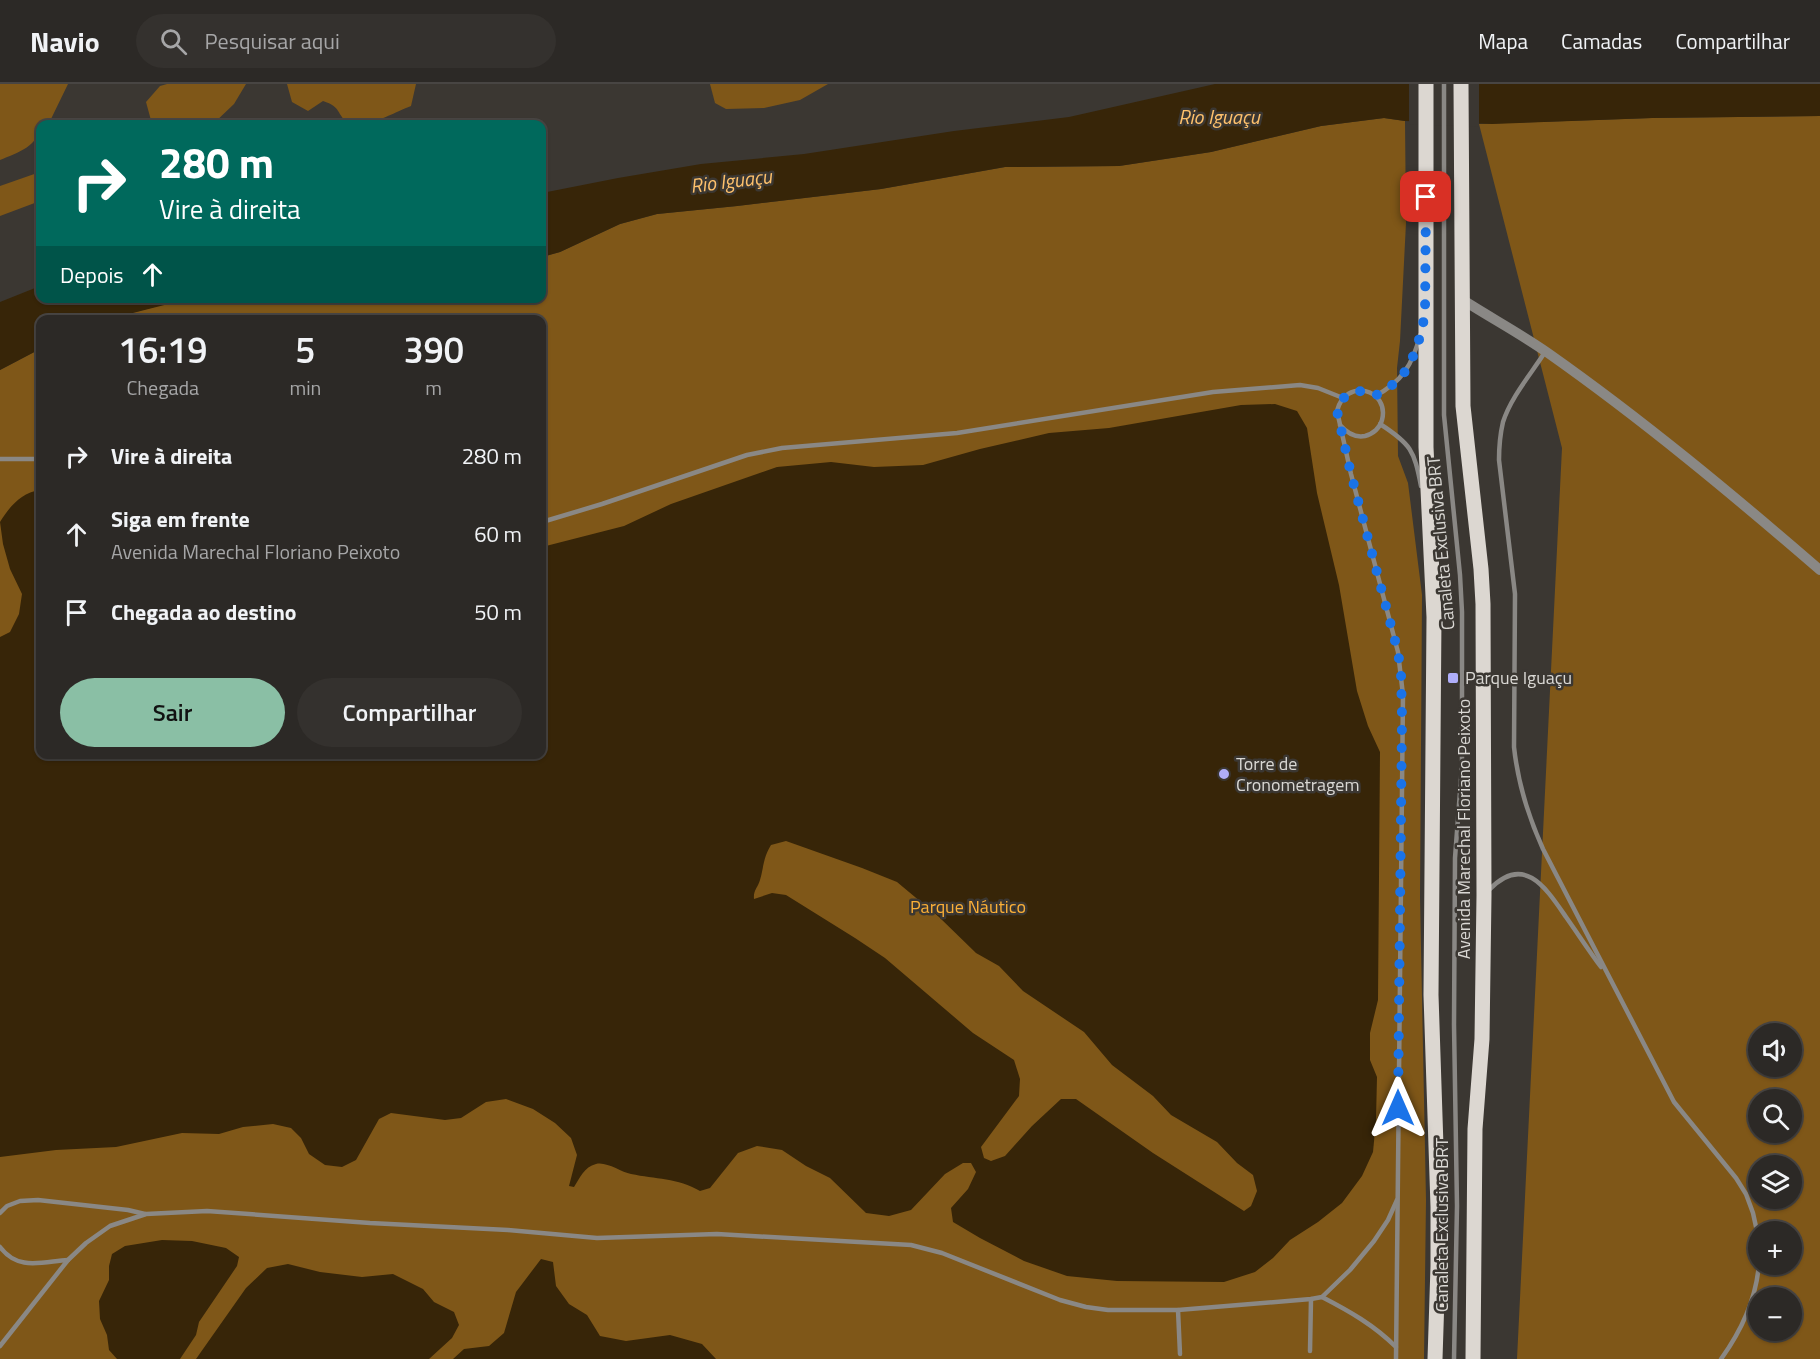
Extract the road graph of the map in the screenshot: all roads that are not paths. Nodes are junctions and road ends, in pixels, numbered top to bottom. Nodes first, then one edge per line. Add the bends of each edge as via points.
1 (1426, 84) edge
2 (1444, 84) edge
3 (1461, 84) edge
4 (1463, 300) junction
5 (1425, 315) junction
6 (1546, 352) junction
7 (1375, 396) junction
8 (1343, 398) junction
9 (1380, 424) junction
10 (1340, 425) junction
11 (0, 459) edge
12 (36, 459) edge
13 (546, 521) edge
14 (1431, 536) junction
15 (1820, 570) edge
16 (1484, 895) junction
17 (1611, 982) junction
18 (1397, 1200) junction
19 (0, 1213) edge
20 (146, 1214) junction
21 (1755, 1221) edge
22 (0, 1247) edge
23 (68, 1260) junction
24 (1758, 1275) edge
25 (1322, 1297) junction
26 (1311, 1299) junction
27 (1178, 1310) junction
28 (0, 1346) edge
29 (1396, 1347) junction
30 (1310, 1351) dead end
31 (1180, 1354) dead end
32 (1396, 1359) edge
33 (1435, 1359) edge
34 (1454, 1359) edge
35 (1473, 1359) edge
36 (1721, 1359) edge

1 - 5 main road, Avenida Marechal Floriano Peixoto
2 - 34 lane, Canaleta Exclusiva BRT via 1444,415 1462,612 1462,765 1455,858
3 - 4 main road, Avenida Marechal Floriano Peixoto
4 - 6 street
4 - 16 main road, Avenida Marechal Floriano Peixoto via 1463,406 1483,604
5 - 7 lane via 1407,369 1397,382
5 - 14 main road, Avenida Marechal Floriano Peixoto
6 - 15 street via 1687,458
6 - 17 lane via 1513,401 1499,441 1515,594 1516,767 1539,840
7 - 8 lane via 1362,390
7 - 9 lane via 1383,409
8 - 10 lane via 1337,411
8 - 13 lane via 1299,385 1213,392 957,433 782,448 747,454
9 - 10 lane via 1371,434 1357,436
9 - 14 lane via 1406,442 1412,452
10 - 18 lane via 1401,673
11 - 12 lane
14 - 33 main road, Avenida Marechal Floriano Peixoto via 1431,995 1438,1254
16 - 17 lane via 1506,876 1536,879
16 - 35 main road, Avenida Marechal Floriano Peixoto via 1482,1039 1475,1129
17 - 21 lane via 1674,1102 1736,1178
18 - 25 lane via 1374,1241
18 - 29 lane
19 - 20 lane via 20,1201 38,1200
20 - 23 lane via 110,1226
20 - 27 lane via 207,1211 597,1238 717,1234 911,1245 1086,1307
22 - 23 lane via 8,1257 23,1263
23 - 28 lane
24 - 36 lane via 1741,1327
25 - 26 lane
25 - 29 lane via 1366,1321
26 - 27 lane
26 - 30 lane
27 - 31 lane
29 - 32 lane

